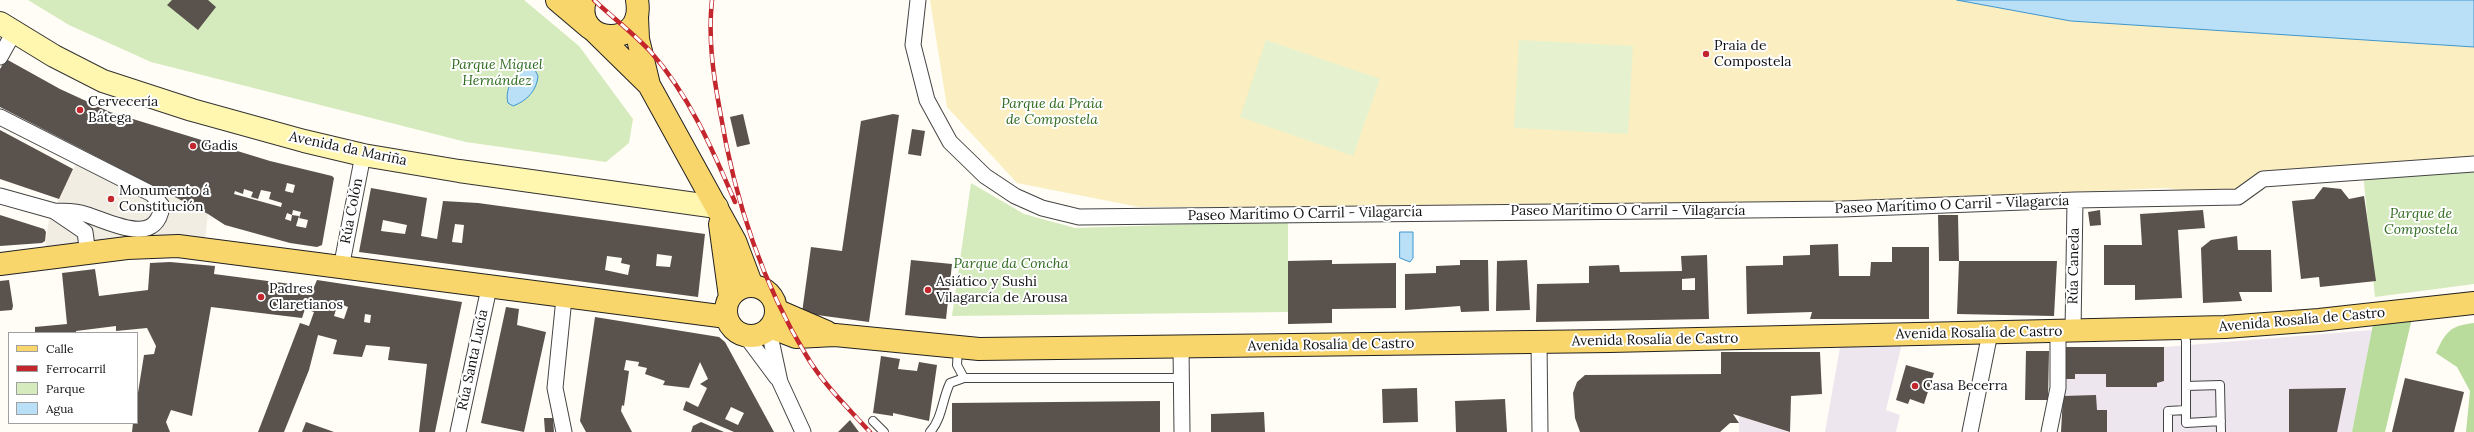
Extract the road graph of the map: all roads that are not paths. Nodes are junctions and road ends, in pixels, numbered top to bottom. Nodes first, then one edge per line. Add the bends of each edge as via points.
1 (557, 0) edge
2 (585, 0) edge
3 (918, 0) edge
4 (637, 8) edge
5 (7, 27) edge
6 (593, 30) junction
7 (0, 57) edge
8 (649, 85) junction
9 (0, 117) edge
10 (363, 155) junction
11 (2474, 164) edge
12 (0, 196) edge
13 (2075, 200) junction
14 (717, 207) junction
15 (54, 211) junction
16 (88, 254) junction
17 (0, 264) edge
18 (341, 268) junction
19 (752, 286) junction
20 (489, 288) junction
21 (564, 298) junction
22 (2474, 303) edge
23 (729, 307) junction
24 (764, 326) junction
25 (2183, 329) junction
26 (2066, 332) junction
27 (1990, 333) junction
28 (1539, 342) junction
29 (1181, 347) junction
30 (958, 348) junction
31 (964, 378) junction
32 (1182, 378) junction
33 (780, 382) junction
34 (2186, 386) junction
35 (2186, 410) junction
36 (873, 421) dead end
37 (2221, 421) junction
38 (458, 432) edge
39 (564, 432) edge
40 (804, 432) edge
41 (884, 432) edge
42 (930, 432) edge
43 (1182, 432) edge
44 (1540, 432) edge
45 (1970, 432) edge
46 (2049, 432) edge
47 (2168, 432) edge
48 (2221, 432) edge

1 - 6 main road
2 - 6 main road via 584,15
3 - 13 street, Paseo Marítimo O Carril - Vilagarcía via 913,45 927,100 950,142 985,176 1015,196 1042,208 1078,217 1842,209
4 - 6 main road via 628,31 621,35 604,36
4 - 8 main road via 638,39
5 - 7 street
5 - 10 street, Avenida da Mariña via 54,56 109,83 192,110
6 - 8 main road
8 - 14 main road
9 - 15 street via 152,194 162,206 160,217 151,226 141,229 126,229 81,213
10 - 14 street, Avenida da Mariña via 458,171
10 - 18 street, Rúa Colón
11 - 13 street, Paseo Marítimo O Carril - Vilagarcía via 2263,179 2238,197
12 - 15 street
13 - 26 street, Rúa Caneda
14 - 19 main road via 744,260
14 - 23 main road
15 - 16 street via 85,232
16 - 17 main road
16 - 18 main road via 153,246 204,248
18 - 20 main road
19 - 23 main road via 740,289
19 - 24 main road via 759,287 771,296
20 - 21 main road
20 - 38 street, Rúa Santa Lucía
21 - 23 main road
21 - 39 street via 555,388
22 - 25 main road, Avenida Rosalía de Castro via 2319,320
23 - 24 main road via 734,329
24 - 30 main road, Avenida Rosalía de Castro via 796,337 835,335
24 - 33 street
24 - 33 street via 771,340
25 - 26 main road, Avenida Rosalía de Castro
25 - 34 lane via 2186,341
26 - 27 main road, Avenida Rosalía de Castro
26 - 46 street, Rúa Caneda
27 - 28 main road, Avenida Rosalía de Castro
27 - 45 street
28 - 29 main road, Avenida Rosalía de Castro
28 - 44 street
29 - 30 main road, Avenida Rosalía de Castro
29 - 32 street
30 - 31 lane via 957,365
31 - 32 lane
31 - 42 lane via 950,383 942,400 938,423
32 - 43 street
33 - 40 street
34 - 35 lane
34 - 37 lane via 2220,385
35 - 37 lane via 2186,423
35 - 47 lane via 2168,411
36 - 41 lane
37 - 48 lane

